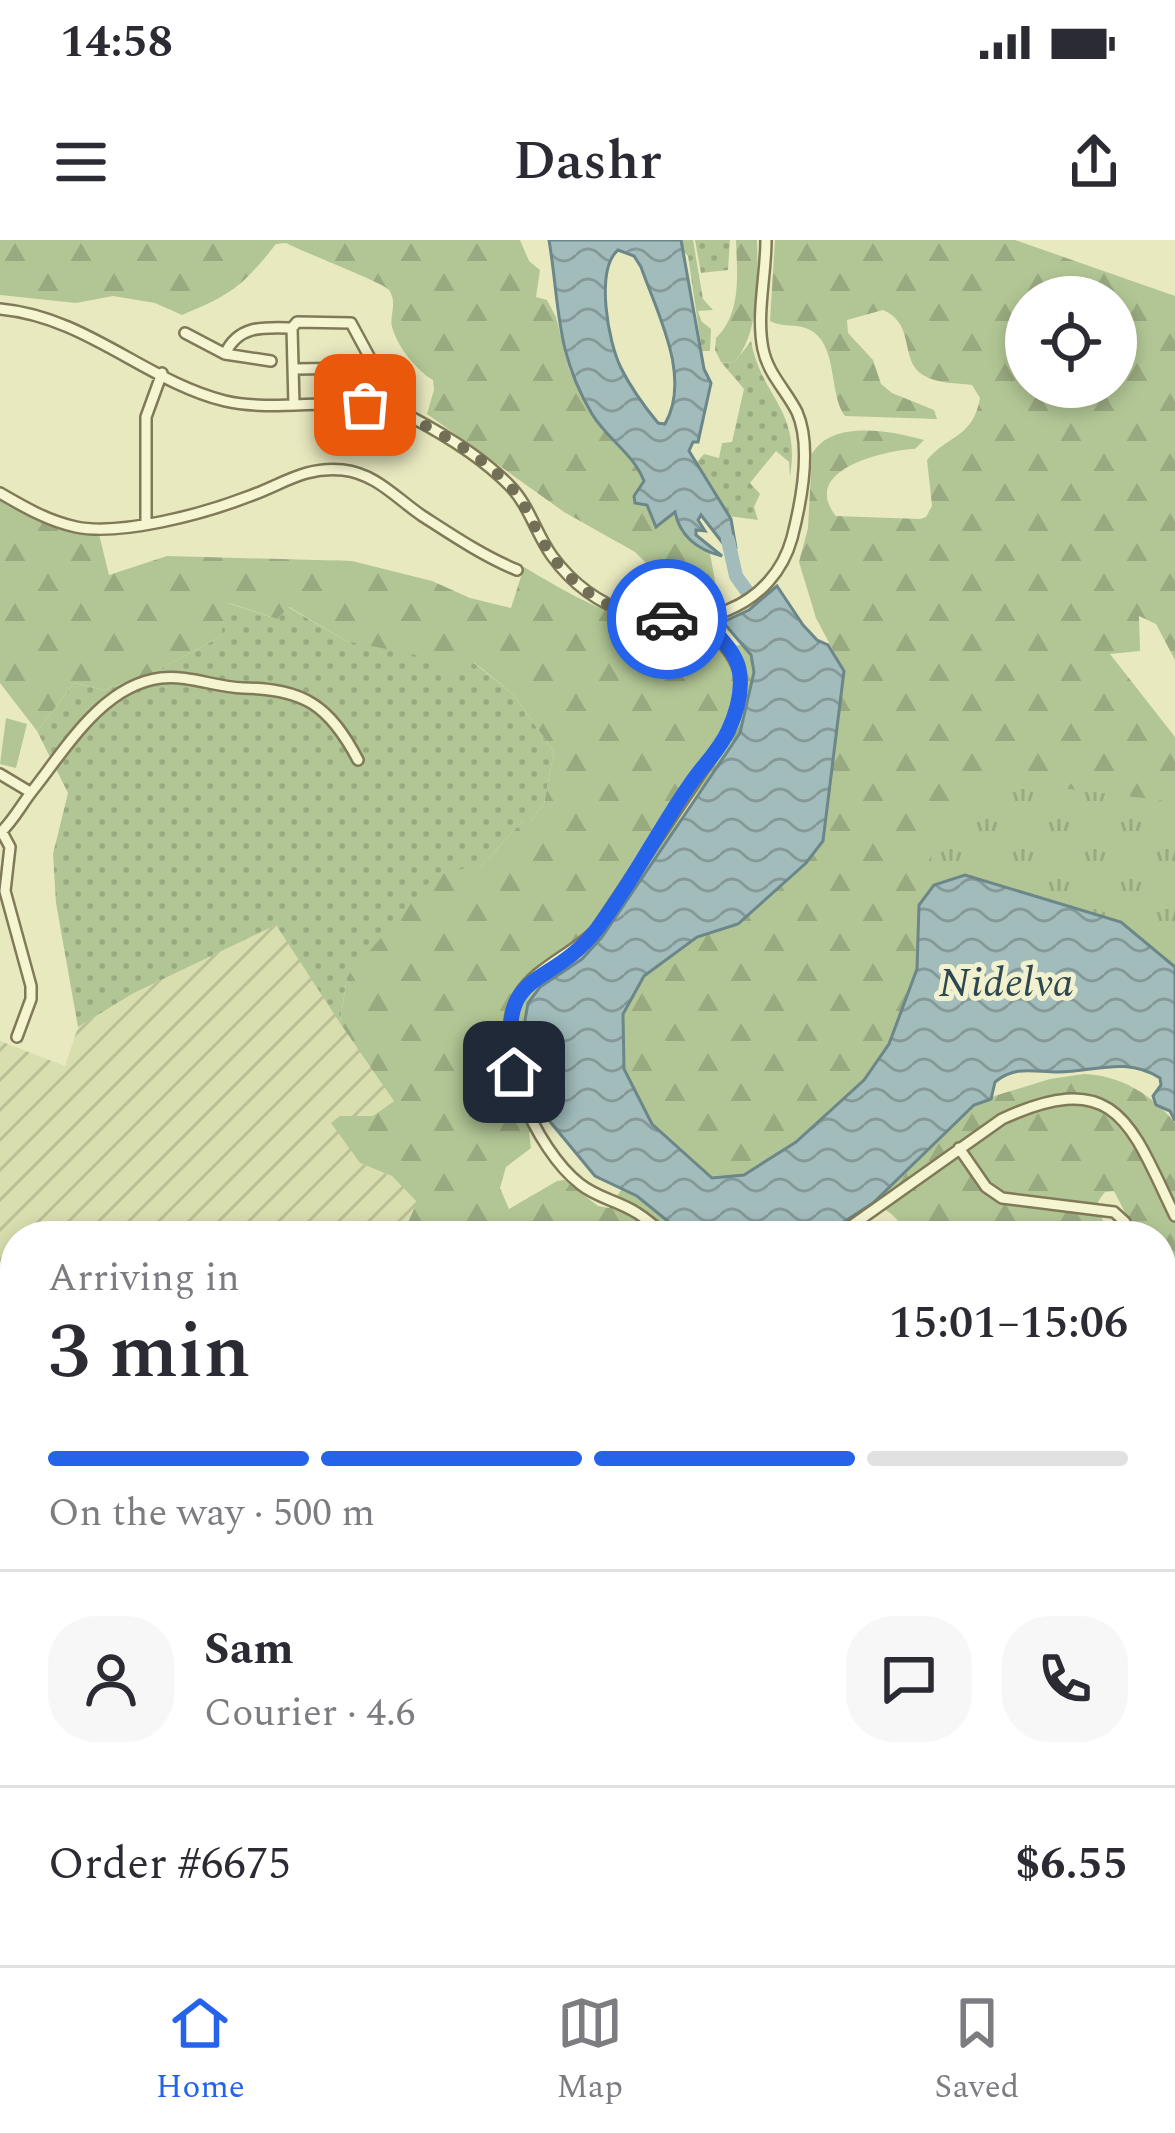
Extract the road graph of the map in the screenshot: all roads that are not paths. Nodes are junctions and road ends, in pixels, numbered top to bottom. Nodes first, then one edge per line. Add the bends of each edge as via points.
1 (766, 240) edge
2 (0, 309) edge
3 (292, 328) junction
4 (185, 333) dead end
5 (225, 354) junction
6 (271, 361) dead end
7 (294, 369) junction
8 (162, 373) junction
9 (294, 405) junction
10 (0, 493) edge
11 (146, 522) junction
12 (517, 570) dead end
13 (702, 617) junction
14 (358, 760) dead end
15 (0, 774) edge
16 (30, 792) junction
17 (1, 833) edge
18 (17, 1037) dead end
19 (959, 1148) junction
20 (1175, 1216) edge
21 (647, 1221) edge
22 (857, 1221) edge
23 (1124, 1221) edge

1 - 13 street via 762,345 799,417 803,447 792,537 773,577 748,599
2 - 8 street via 61,322
3 - 5 street via 244,332
3 - 7 street
3 - 7 street via 348,321 371,361 366,368
4 - 5 street
5 - 6 street
7 - 9 street
8 - 9 street via 217,399
8 - 11 street via 146,417
9 - 13 street via 378,406 412,418 509,485 551,555 595,598 646,618
10 - 11 street via 80,528
11 - 12 street via 246,498 297,473 350,471
13 - 21 street via 738,665 740,694 728,731 596,930 532,979 508,1023 523,1101 552,1156 583,1186
14 - 16 street via 333,721 303,696 164,678 108,701
15 - 16 street
16 - 17 street
17 - 18 street via 10,847 5,891 31,986
19 - 20 street via 1029,1108 1096,1101 1139,1142
19 - 22 street
19 - 23 street via 1002,1198 1114,1212

